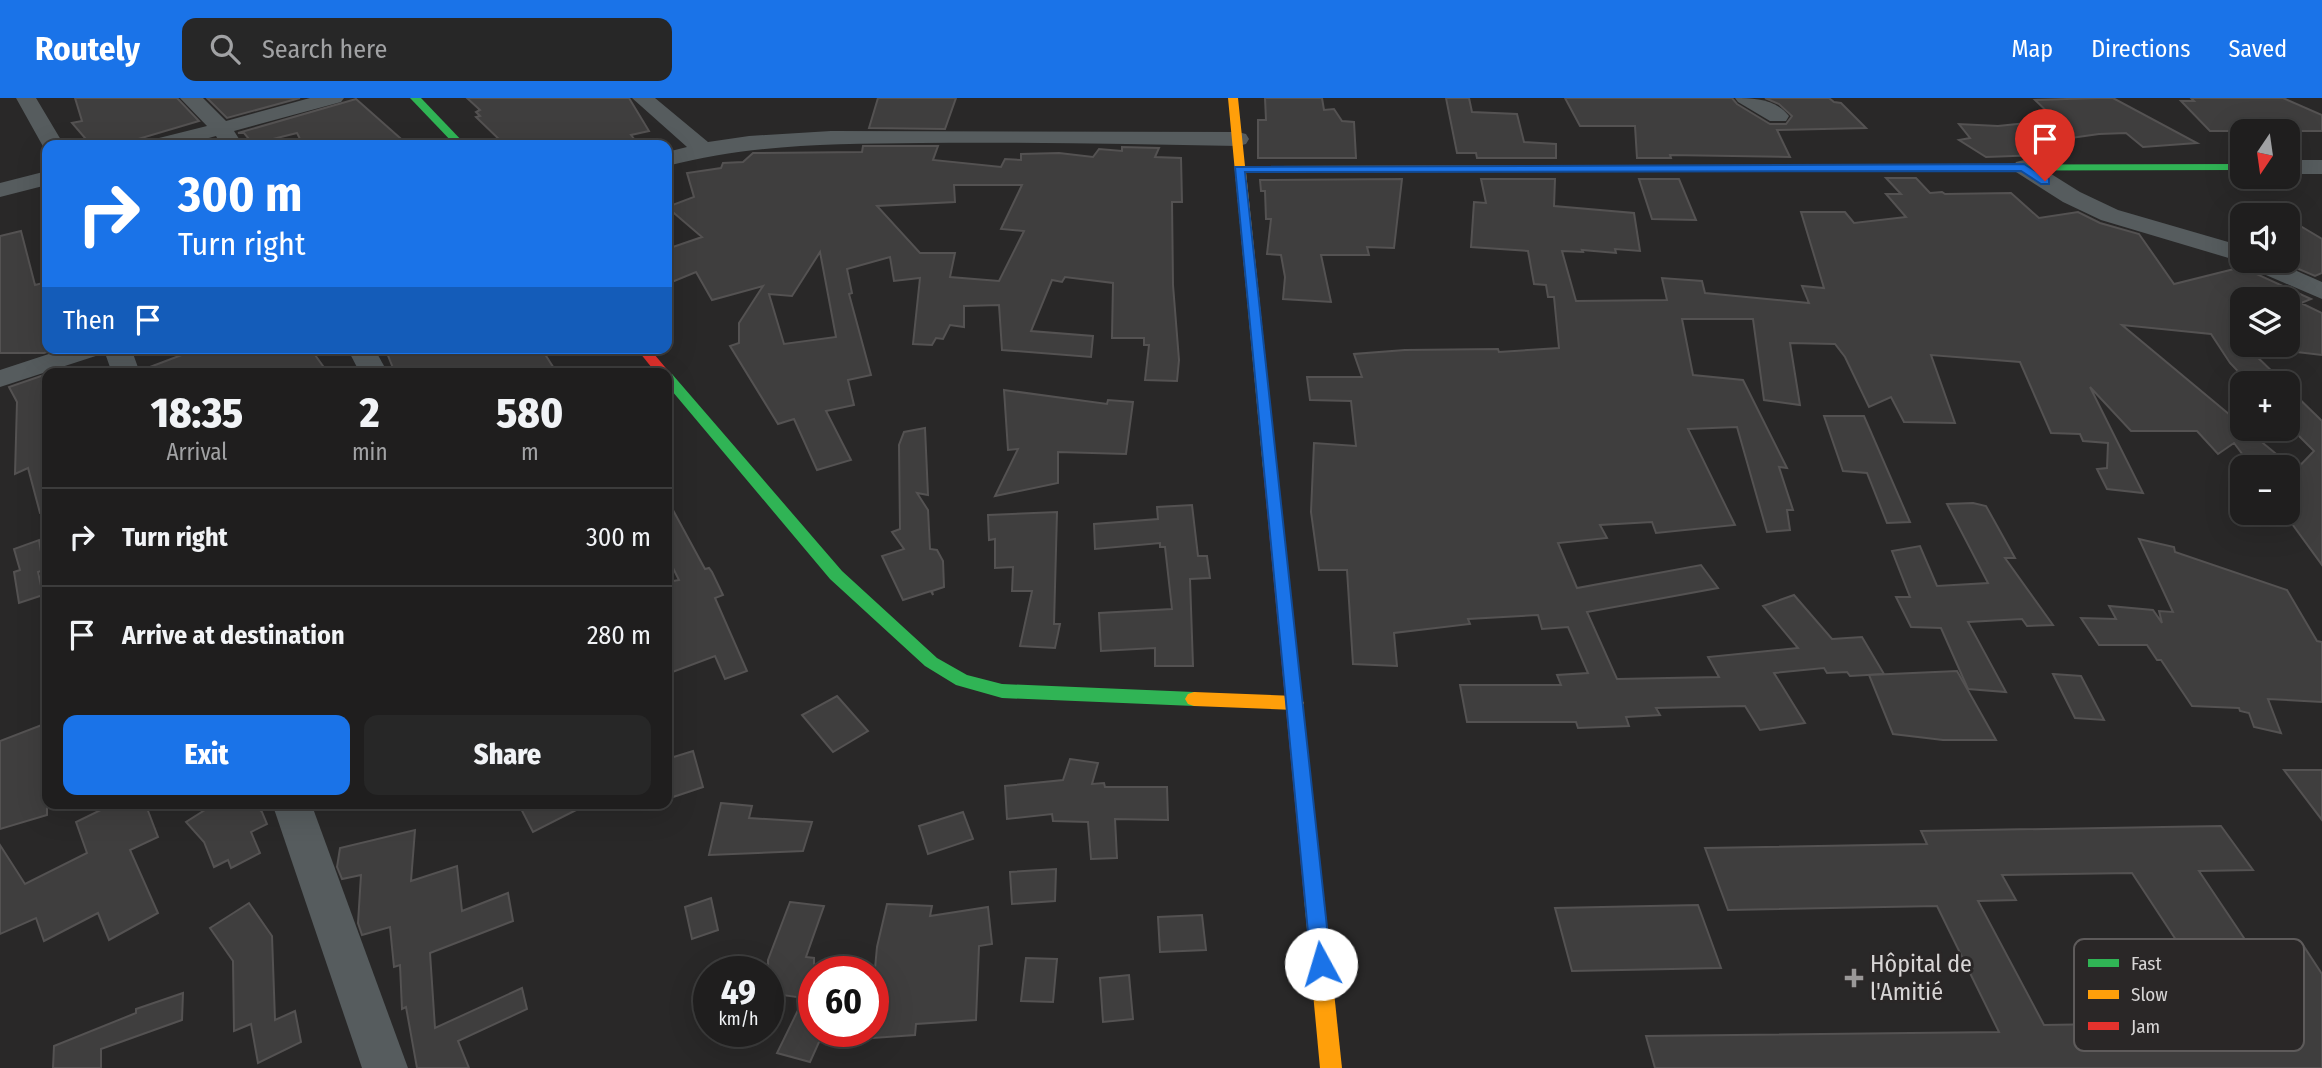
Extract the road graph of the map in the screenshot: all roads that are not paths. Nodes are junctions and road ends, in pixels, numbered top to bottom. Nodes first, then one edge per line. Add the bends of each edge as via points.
1 (26, 98) edge
2 (190, 98) edge
3 (334, 98) edge
4 (415, 98) edge
5 (642, 98) edge
6 (1233, 98) edge
7 (1745, 98) edge
8 (1777, 116) dead end
9 (226, 136) edge
10 (1238, 139) junction
11 (50, 140) edge
12 (196, 140) edge
13 (456, 140) edge
14 (702, 148) junction
15 (672, 157) edge
16 (2024, 167) junction
17 (2230, 167) edge
18 (2300, 167) edge
19 (2322, 167) edge
20 (1239, 169) junction
21 (42, 179) edge
22 (0, 190) edge
23 (2230, 250) edge
24 (2282, 273) edge
25 (2322, 290) edge
26 (77, 354) edge
27 (647, 354) edge
28 (659, 368) edge
29 (0, 379) edge
30 (672, 383) edge
31 (1295, 703) junction
32 (293, 809) edge
33 (385, 1068) edge
34 (1331, 1068) edge

1 - 11 street
2 - 9 street
3 - 9 street
4 - 13 street
5 - 14 street
6 - 10 street
7 - 8 street
9 - 12 street
10 - 14 street via 971,135 772,139
10 - 20 street
14 - 15 street
16 - 17 street
16 - 20 street
16 - 23 street via 2066,196 2120,219
18 - 19 street
20 - 31 street
21 - 22 street
24 - 25 street
26 - 29 street
27 - 28 street
30 - 31 street via 836,575 931,662 962,680 1003,691
31 - 34 street
32 - 33 street

